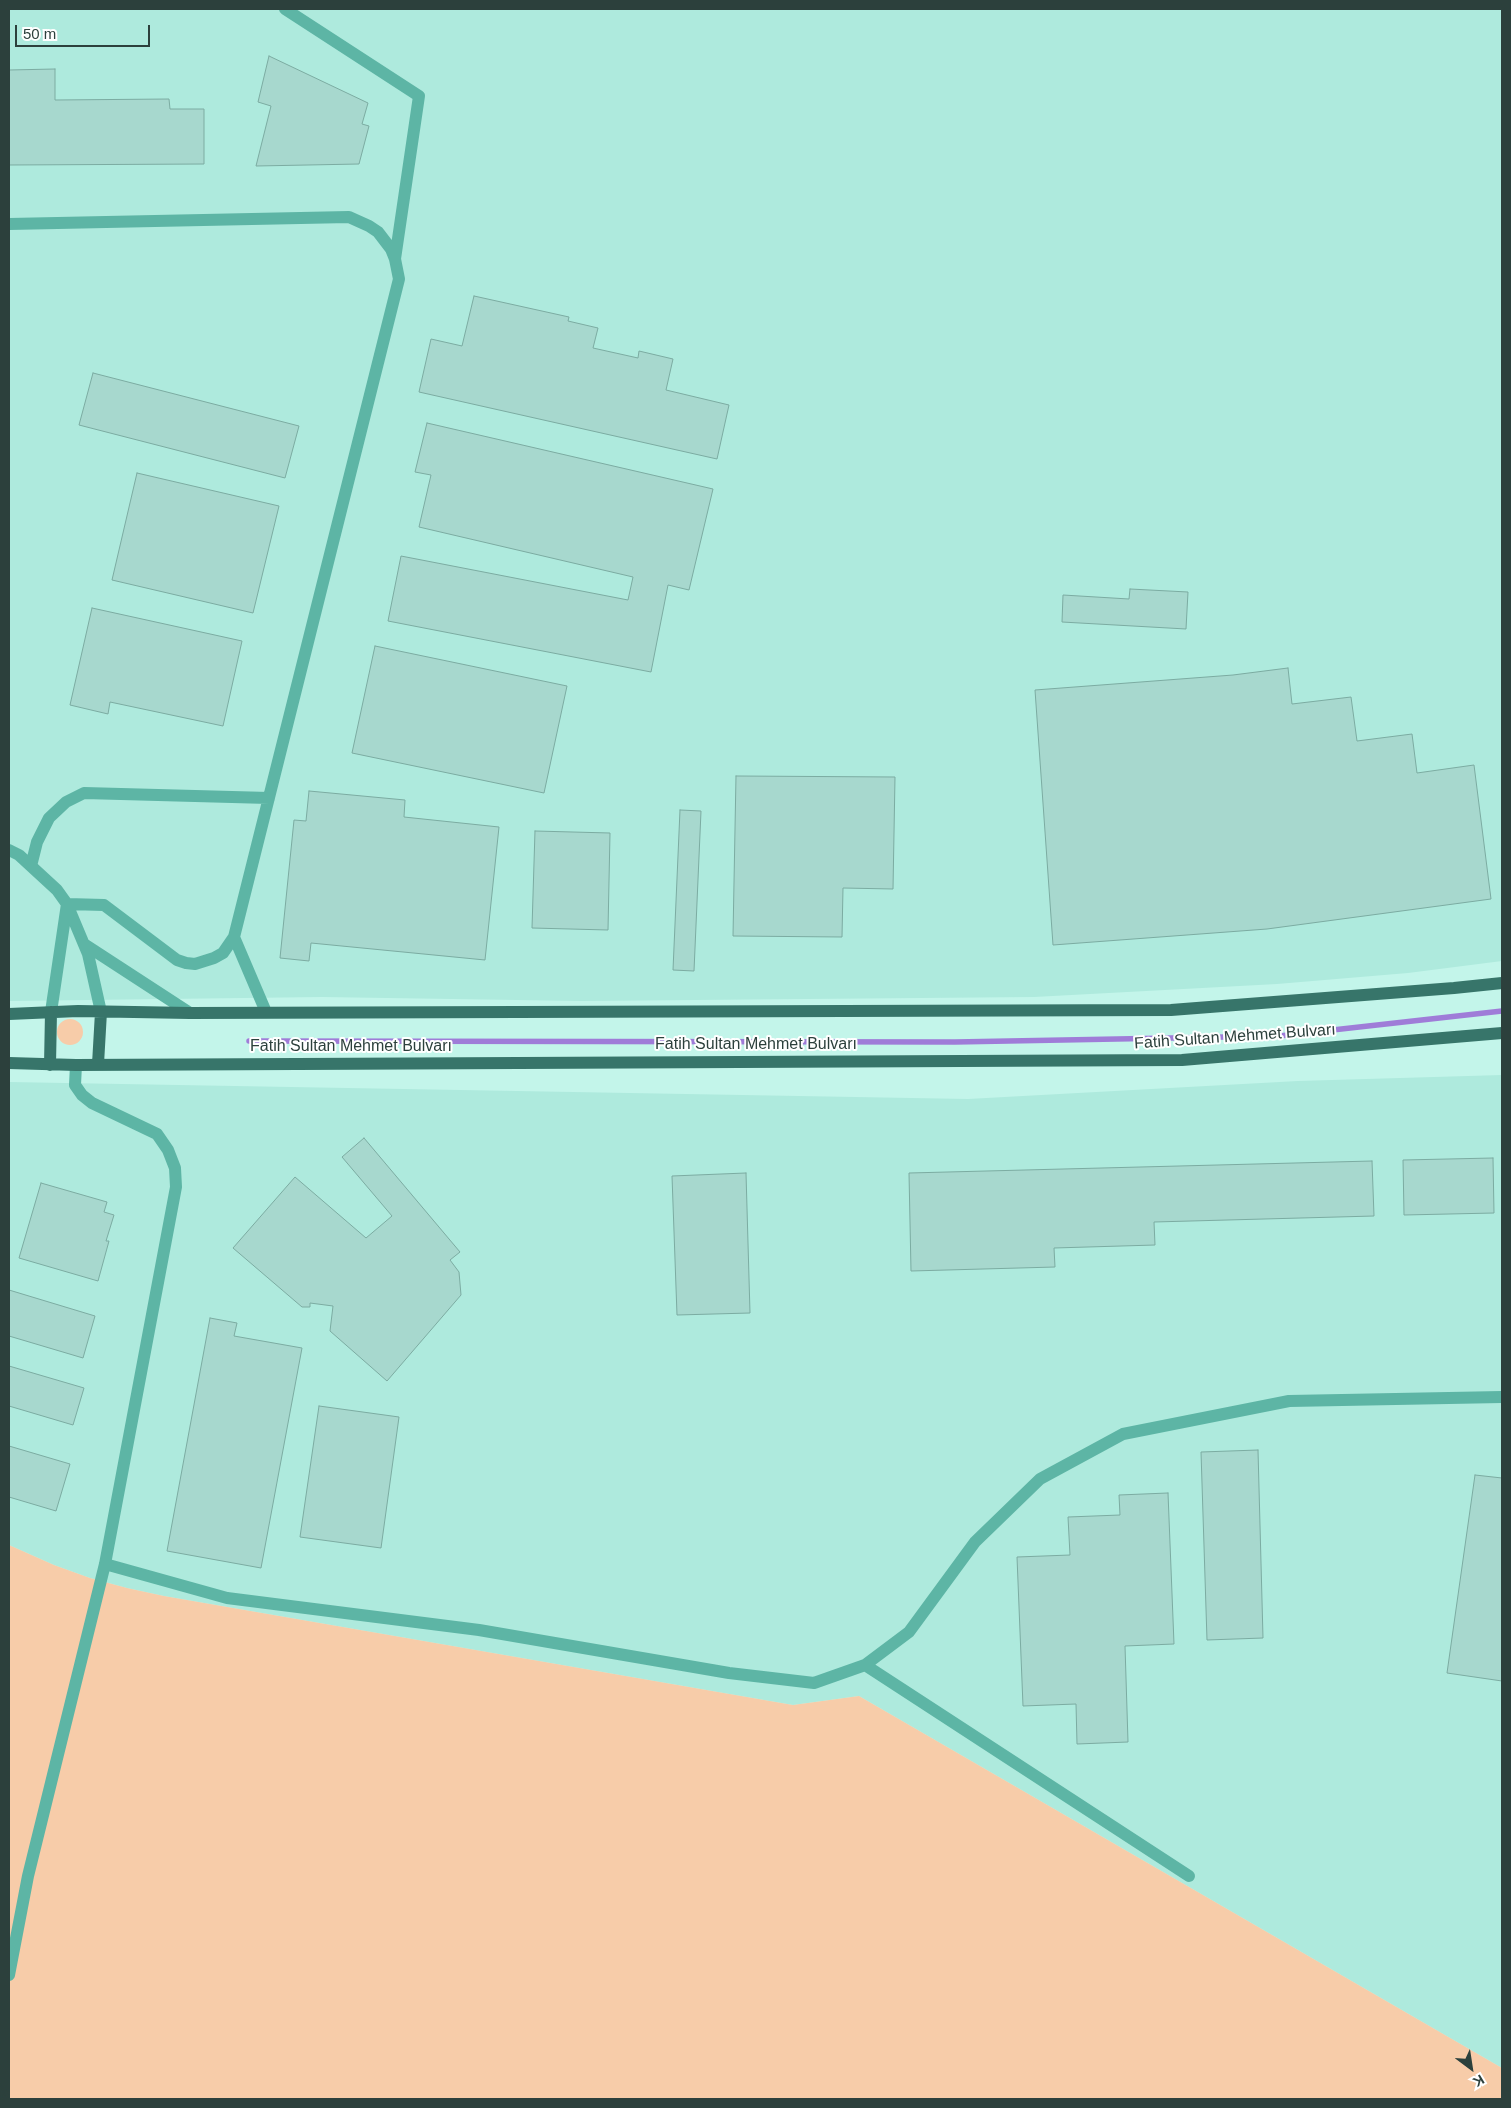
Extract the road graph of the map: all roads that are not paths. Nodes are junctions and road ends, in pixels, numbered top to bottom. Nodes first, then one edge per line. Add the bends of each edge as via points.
1 (285, 9) edge
2 (9, 224) edge
3 (395, 259) junction
4 (269, 798) junction
5 (9, 850) edge
6 (31, 866) junction
7 (67, 904) junction
8 (234, 936) junction
9 (84, 944) junction
10 (1502, 983) edge
11 (51, 1012) junction
12 (100, 1012) junction
13 (266, 1012) junction
14 (190, 1013) junction
15 (9, 1014) edge
16 (1502, 1033) edge
17 (9, 1062) edge
18 (98, 1064) junction
19 (50, 1065) junction
20 (76, 1065) junction
21 (1502, 1397) edge
22 (105, 1564) junction
23 (866, 1665) junction
24 (1190, 1876) dead end
25 (9, 1975) edge

1 - 3 street via 419,96
2 - 3 street via 349,217 378,232
3 - 4 street via 399,279
4 - 6 street via 84,793 66,802 49,818 41,830
4 - 8 street
5 - 6 street
6 - 7 street
7 - 8 street via 104,905 177,960 195,964 223,953
7 - 9 street
7 - 11 street
8 - 13 street
9 - 12 street via 95,979
9 - 14 street
10 - 13 main road, Fatih Sultan Mehmet Bulvarı via 1171,1010
11 - 12 main road, Fatih Sultan Mehmet Bulvarı
11 - 15 main road, Fatih Sultan Mehmet Bulvarı
11 - 19 main road
12 - 14 main road, Fatih Sultan Mehmet Bulvarı
12 - 18 main road
13 - 14 main road, Fatih Sultan Mehmet Bulvarı
16 - 18 main road, Fatih Sultan Mehmet Bulvarı via 1182,1060
17 - 19 main road, Fatih Sultan Mehmet Bulvarı
18 - 20 main road, Fatih Sultan Mehmet Bulvarı
19 - 20 main road, Fatih Sultan Mehmet Bulvarı
20 - 22 street via 74,1085 82,1095 157,1134 175,1168 176,1187
21 - 23 street via 1289,1401 1123,1434 1040,1479 974,1542 909,1632
22 - 23 street via 227,1598 478,1630 729,1673 814,1683
22 - 25 street via 28,1876
23 - 24 street

